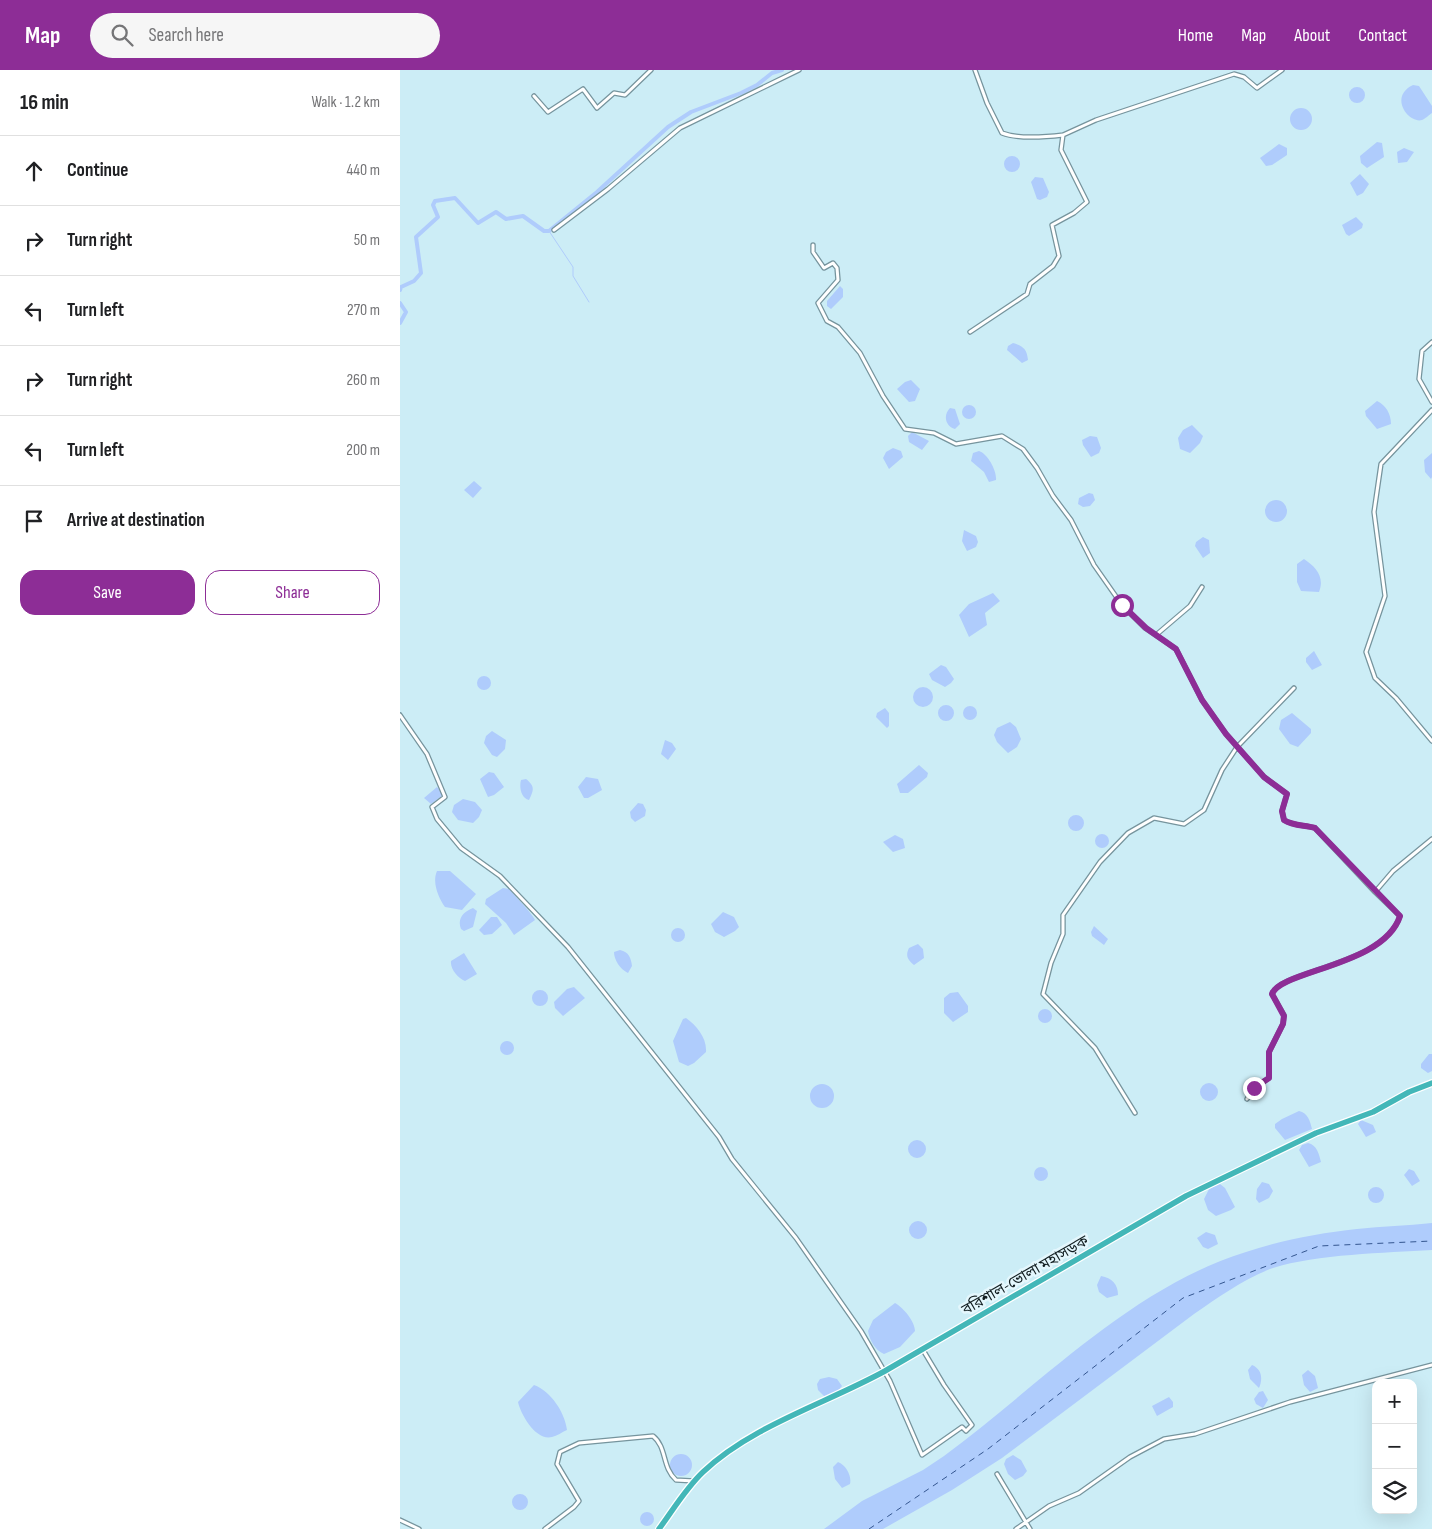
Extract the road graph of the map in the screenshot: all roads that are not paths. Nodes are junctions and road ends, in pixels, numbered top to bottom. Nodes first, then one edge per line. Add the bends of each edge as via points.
1 (651, 70) edge
2 (799, 70) edge
3 (975, 70) edge
4 (1282, 70) edge
5 (534, 96) dead end
6 (1063, 135) junction
7 (554, 230) dead end
8 (813, 244) dead end
9 (970, 332) dead end
10 (1432, 342) edge
11 (1432, 402) edge
12 (1432, 410) edge
13 (1202, 588) dead end
14 (1156, 635) junction
15 (1294, 688) dead end
16 (400, 715) edge
17 (1432, 741) edge
18 (1237, 747) junction
19 (1432, 839) edge
20 (1375, 892) junction
21 (1432, 1082) edge
22 (1247, 1099) dead end
23 (1135, 1113) dead end
24 (923, 1350) junction
25 (1432, 1364) edge
26 (885, 1371) junction
27 (996, 1474) dead end
28 (695, 1481) junction
29 (400, 1520) edge
30 (1026, 1522) junction
31 (419, 1529) edge
32 (545, 1529) edge
33 (659, 1529) edge
34 (1016, 1529) edge
35 (1030, 1529) edge

1 - 5 street via 625,95 614,94 597,108 583,89 548,112
2 - 7 street via 680,128
3 - 6 street via 986,103 1002,134 1014,137
4 - 6 street via 1257,88 1244,77 1234,74 1218,78 1096,120
6 - 9 street via 1061,150 1087,202 1052,225 1059,256 1053,266 1030,284 1022,299
8 - 14 street via 813,252 824,268 833,263 839,273 838,280 818,303 822,314 838,327 860,354 882,396 905,429 934,433 956,444 1002,436 1023,449 1122,605
10 - 11 street via 1422,351 1419,379
12 - 17 street via 1381,464 1374,512 1385,596 1366,652 1375,678
13 - 14 street via 1190,606
14 - 18 street via 1176,649 1202,700
15 - 18 street
16 - 26 street via 427,754 445,796 432,807 437,819 461,848 508,884 592,975 796,1238 861,1330
18 - 20 street via 1264,777 1287,794 1282,811 1284,820 1291,825 1304,824 1315,828
18 - 23 street via 1222,770 1204,810 1184,824 1154,818 1128,833 1100,862 1063,915 1063,934 1043,994 1095,1048
19 - 20 street via 1393,871
20 - 22 street via 1400,916 1398,925 1370,949 1318,972 1290,979 1273,989 1272,994 1284,1016 1283,1024 1269,1052 1269,1078 1254,1088
21 - 24 highway, বরিশাল-ভোলা মহাসড়ক via 1373,1112 1316,1133 1186,1196
24 - 26 highway, বরিশাল-ভোলা মহাসড়ক
24 - 26 street via 972,1425 966,1431 962,1427 923,1455
25 - 30 street via 1290,1402 1196,1434 1164,1439
26 - 28 highway, বরিশাল-ভোলা মহাসড়ক via 759,1432 710,1466
27 - 30 street
28 - 32 street via 676,1480 671,1476 662,1449 653,1436 579,1443 560,1452 557,1464 579,1501
28 - 33 highway, বরিশাল-ভোলা মহাসড়ক
29 - 31 street
30 - 34 street
30 - 35 street

